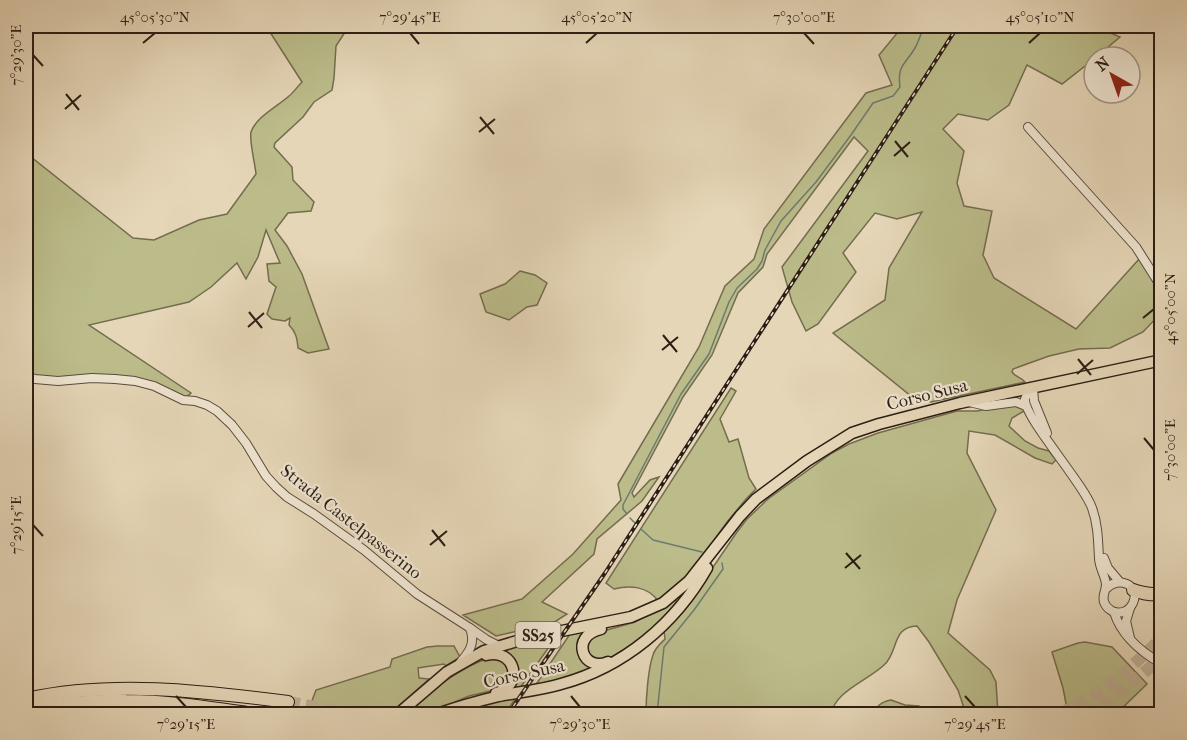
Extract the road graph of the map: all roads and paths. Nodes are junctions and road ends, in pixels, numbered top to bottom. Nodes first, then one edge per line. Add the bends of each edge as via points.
1 (1028, 127) dead end
2 (1161, 288) edge
3 (1161, 360) edge
4 (26, 377) edge
5 (1033, 387) junction
6 (968, 401) junction
7 (1026, 406) junction
8 (1048, 439) junction
9 (732, 526) junction
10 (1099, 550) junction
11 (1119, 581) junction
12 (1106, 589) junction
13 (1133, 590) junction
14 (1161, 593) edge
15 (1130, 608) junction
16 (1114, 612) junction
17 (642, 613) junction
18 (470, 628) junction
19 (1131, 639) junction
20 (644, 643) junction
21 (499, 646) junction
22 (1161, 664) edge
23 (458, 665) junction
24 (26, 699) edge
25 (288, 702) tunnel mouth
26 (457, 707) junction
27 (26, 710) edge
28 (254, 714) edge
29 (398, 714) edge
30 (437, 714) edge

1 - 2 street via 1136,247
3 - 5 main road, Corso Susa / SS25
4 - 18 street, Strada Castelpasserino via 135,381 207,405 232,425 276,487 417,594
5 - 6 main road, Corso Susa / SS25
5 - 7 street via 1026,396
5 - 8 street
6 - 7 street via 986,406 1016,402
6 - 9 main road, Corso Susa / SS25 via 879,424 846,437 765,491
7 - 8 street
8 - 10 street via 1089,500
9 - 17 main road, Corso Susa / SS25 via 682,589
9 - 20 main road, Corso Susa / SS25 via 677,611
10 - 11 street
10 - 12 street
11 - 12 street
11 - 13 street
12 - 16 street via 1104,602
13 - 14 highway
13 - 15 street
15 - 16 street
15 - 19 street via 1126,621
16 - 19 street
17 - 20 main road via 627,623 591,632 584,639 582,650 590,662 602,665
17 - 21 main road, Corso Susa / SS25
18 - 21 street, Strada Castelpasserino
18 - 23 street via 473,641
19 - 22 street
20 - 26 main road, Corso Susa / SS25 via 608,667 576,680
21 - 23 main road, Corso Susa / SS25
23 - 26 main road via 497,654 508,660 514,673 511,684 501,692 470,699
23 - 29 main road, Corso Susa / SS25
24 - 25 highway via 72,692 155,689
26 - 30 main road, Corso Susa / SS25
27 - 28 highway via 125,700

